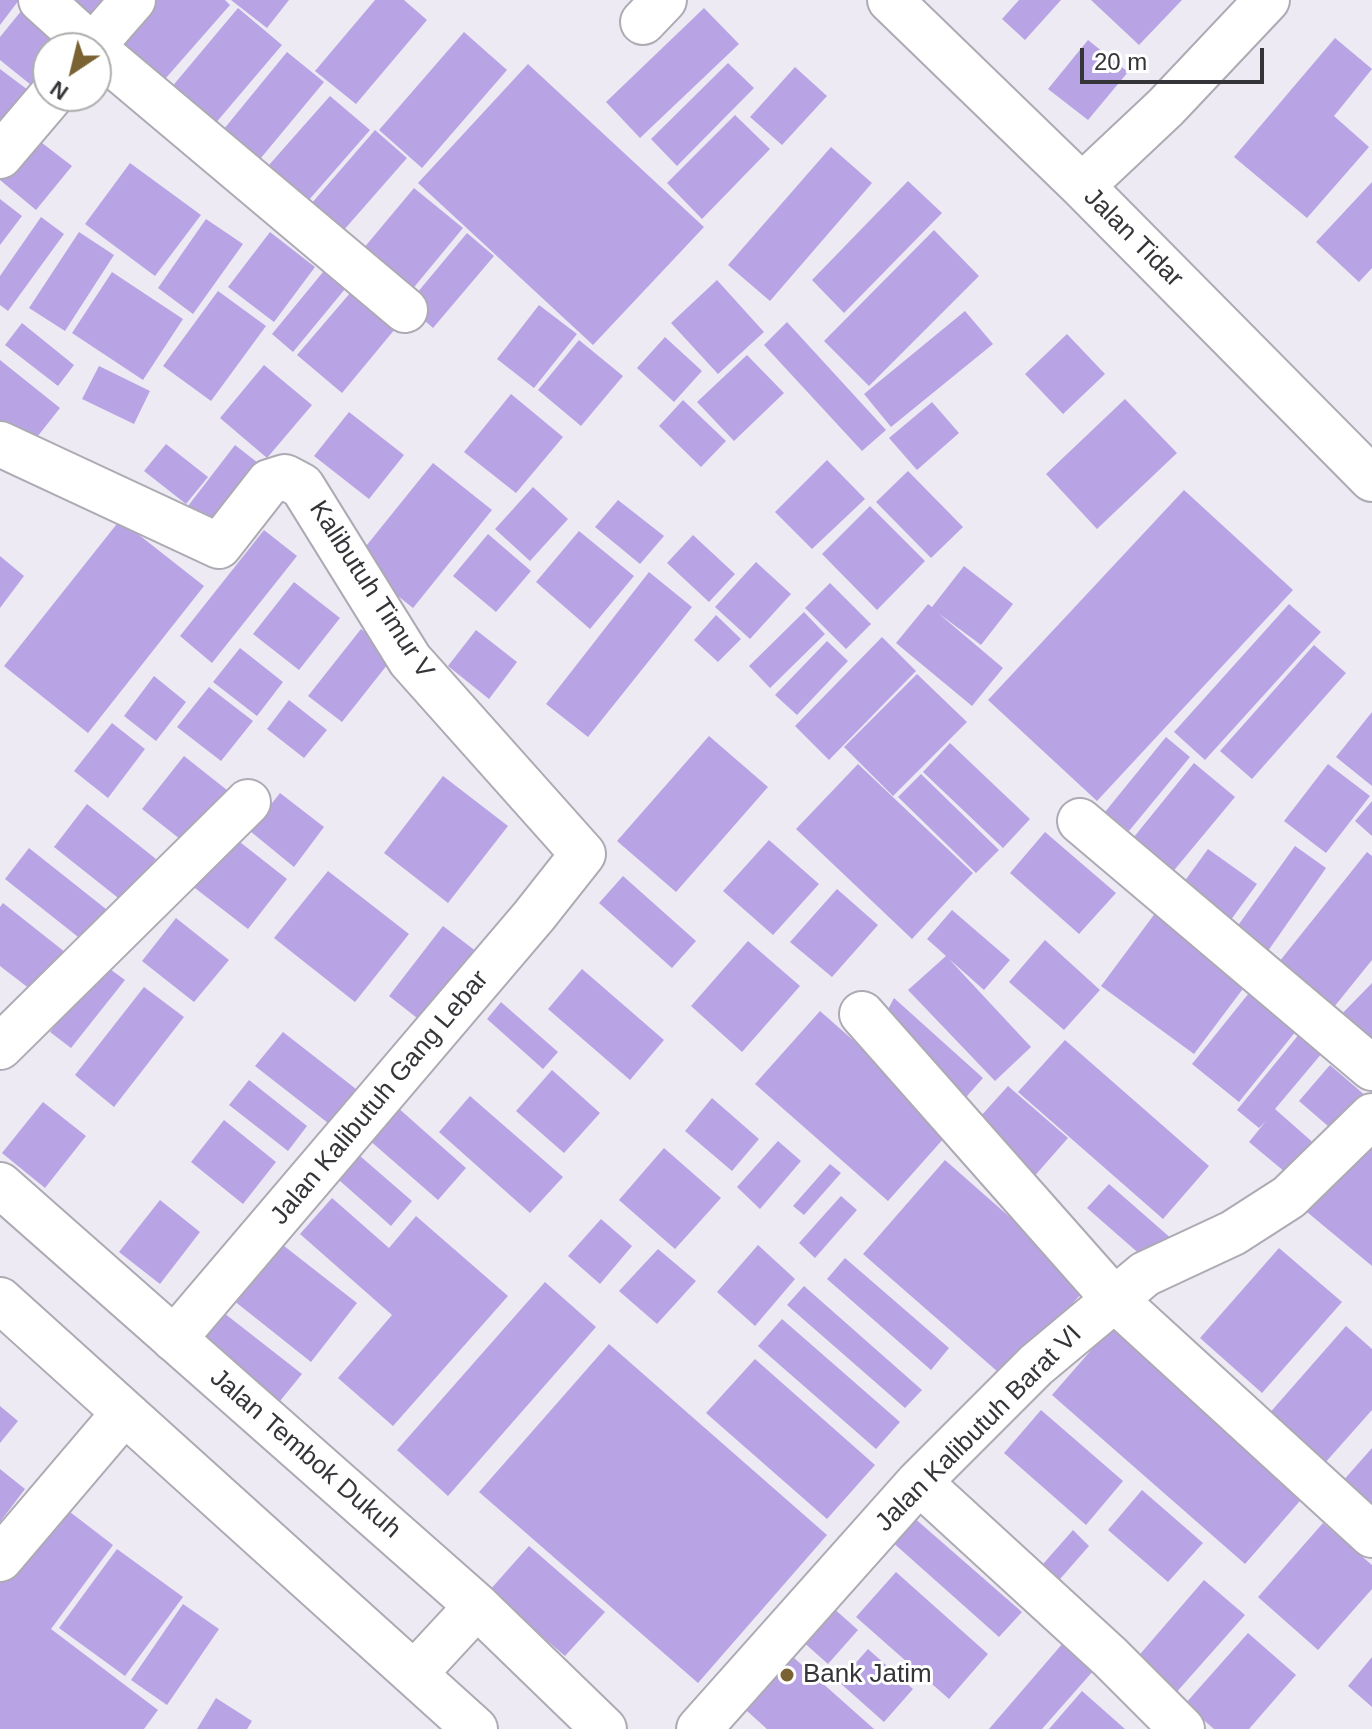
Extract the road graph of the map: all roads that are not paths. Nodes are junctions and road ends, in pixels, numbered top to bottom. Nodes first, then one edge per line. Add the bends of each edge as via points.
1 (41, 0) edge
2 (133, 0) edge
3 (890, 0) edge
4 (1267, 0) edge
5 (76, 32) edge
6 (106, 32) edge
7 (112, 64) edge
8 (37, 112) edge
9 (0, 156) edge
10 (1082, 186) junction
11 (405, 310) dead end
12 (0, 444) edge
13 (1372, 479) edge
14 (248, 802) dead end
15 (1080, 821) dead end
16 (583, 854) joint
17 (862, 1014) dead end
18 (0, 1047) edge
19 (1372, 1068) edge
20 (1372, 1116) edge
21 (0, 1185) edge
22 (1114, 1299) junction
23 (0, 1300) edge
24 (174, 1339) junction
25 (124, 1413) junction
26 (919, 1482) junction
27 (1372, 1535) edge
28 (0, 1559) edge
29 (477, 1606) junction
30 (415, 1673) junction
31 (475, 1729) edge
32 (604, 1729) edge
33 (699, 1729) edge
34 (1182, 1729) edge

1 - 5 main road
2 - 6 main road
3 - 10 main road, Jalan Tidar
4 - 10 main road
7 - 11 main road
8 - 9 main road
10 - 13 main road, Jalan Tidar
12 - 16 main road, Kalibutuh Timur V via 219,546 269,482 285,477 302,486 410,660
14 - 18 main road
15 - 19 main road
16 - 24 main road, Jalan Kalibutuh Gang Lebar
17 - 22 main road
20 - 22 main road, Jalan Kalibutuh Barat VI via 1289,1197 1233,1233 1145,1274
21 - 24 main road, Jalan Tembok Dukuh
22 - 26 main road, Jalan Kalibutuh Barat VI via 1036,1365
22 - 27 main road
23 - 25 main road
24 - 29 main road, Jalan Tembok Dukuh
25 - 28 main road
25 - 30 main road
26 - 33 main road, Jalan Kalibutuh Barat VI
26 - 34 main road
29 - 30 main road
29 - 32 main road, Jalan Tembok Dukuh
30 - 31 main road

